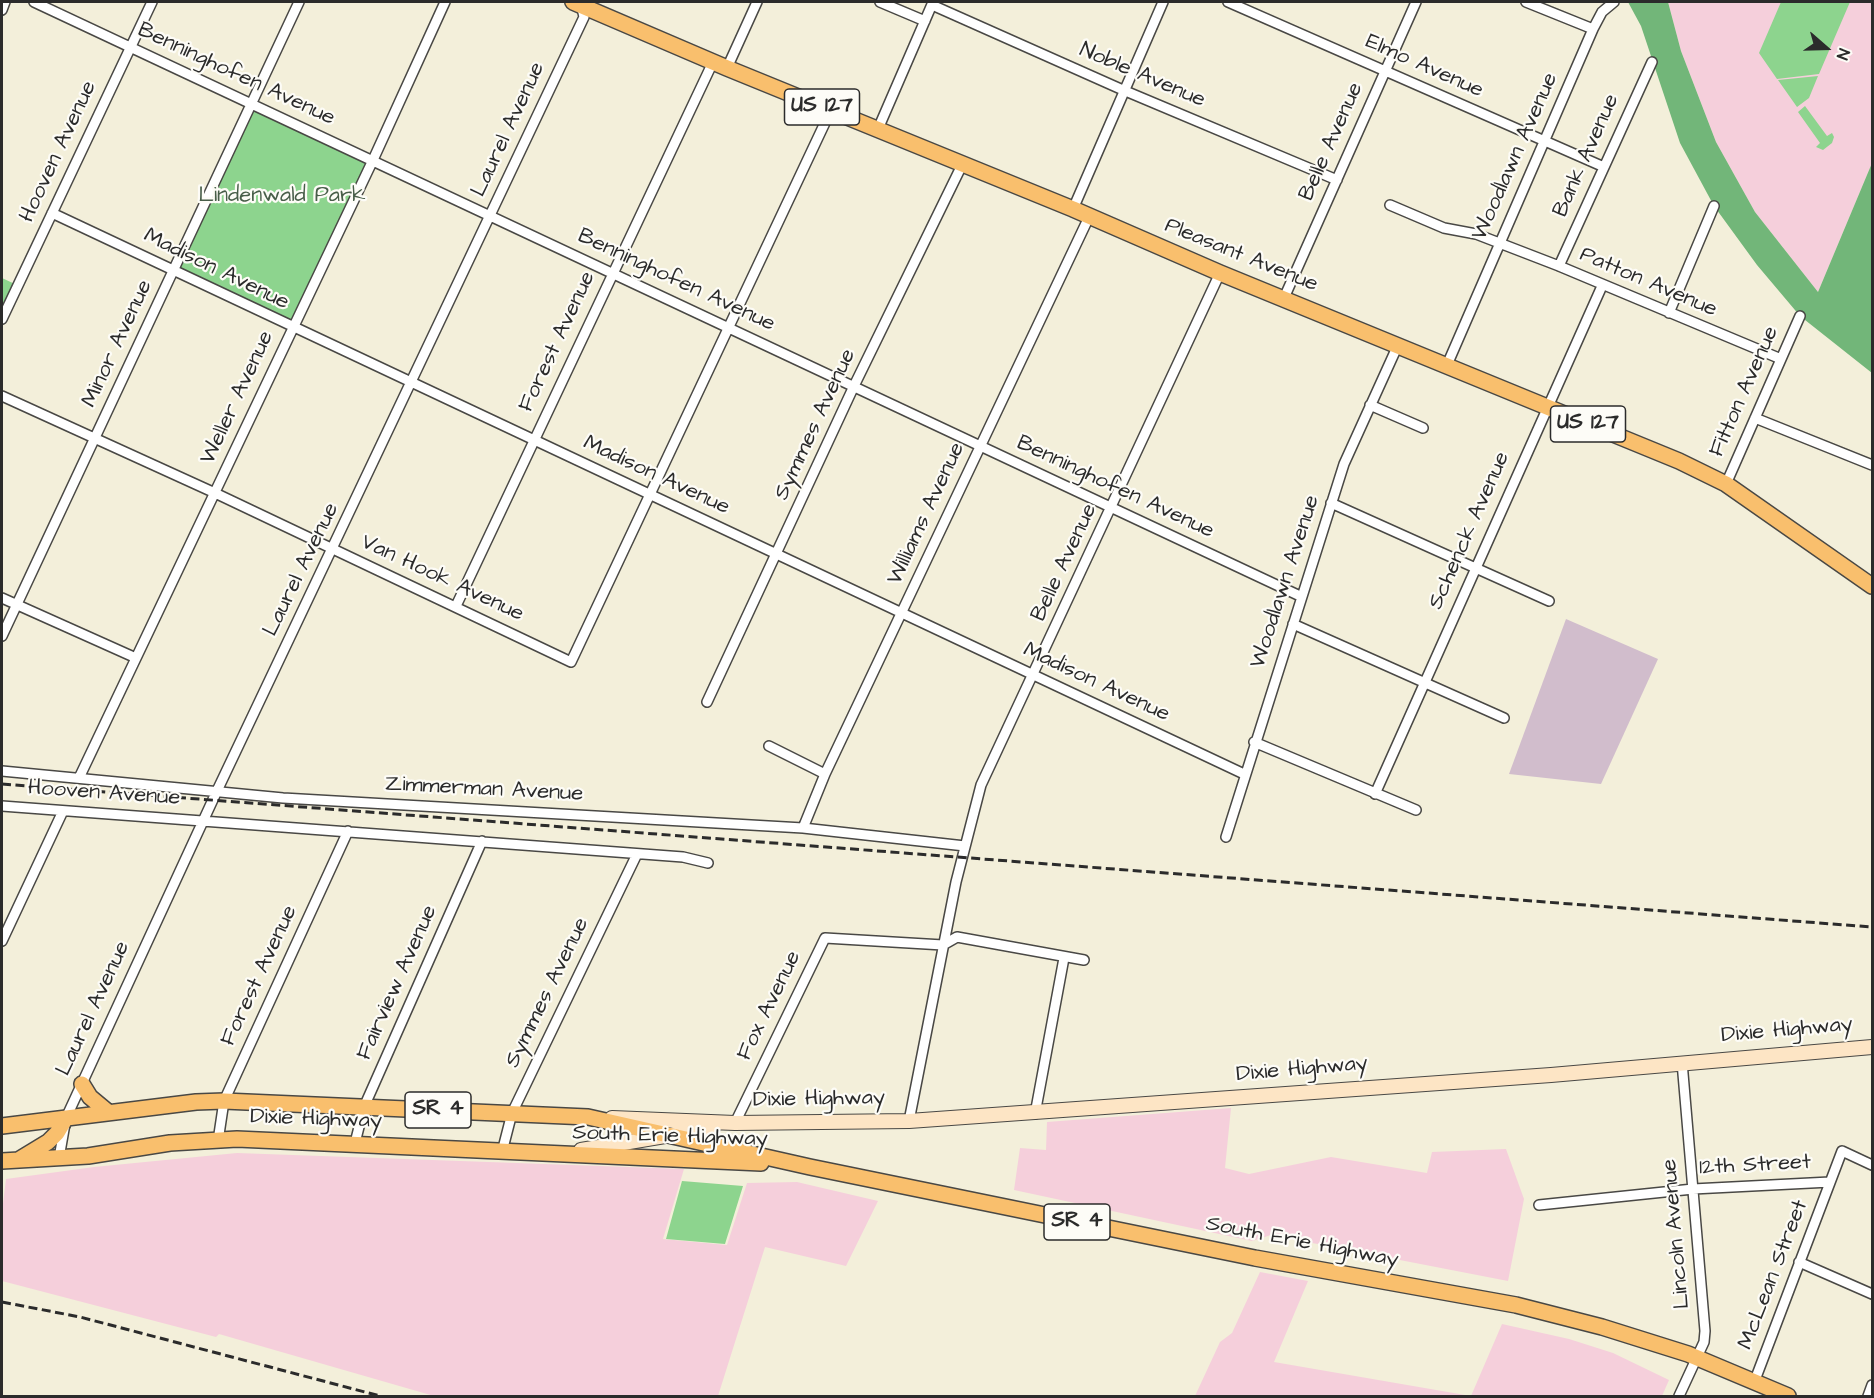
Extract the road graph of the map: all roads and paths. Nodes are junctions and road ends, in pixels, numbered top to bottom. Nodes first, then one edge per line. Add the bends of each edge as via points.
1 (5, 2) edge
2 (34, 2) edge
3 (152, 2) edge
4 (299, 2) edge
5 (445, 2) edge
6 (756, 2) edge
7 (880, 2) edge
8 (1163, 2) edge
9 (1228, 2) edge
10 (1416, 2) edge
11 (1526, 2) edge
12 (1614, 2) edge
13 (578, 3) edge
14 (933, 3) edge
15 (2, 10) edge
16 (925, 21) junction
17 (1593, 29) junction
18 (130, 47) junction
19 (1652, 62) dead end
20 (720, 65) junction
21 (1384, 71) junction
22 (1123, 90) junction
23 (253, 104) junction
24 (831, 110) junction
25 (878, 129) junction
26 (1544, 142) junction
27 (374, 160) junction
28 (962, 165) junction
29 (1604, 167) junction
30 (1337, 180) junction
31 (1390, 205) dead end
32 (1714, 206) dead end
33 (1073, 209) junction
34 (52, 213) junction
35 (491, 215) junction
36 (1089, 217) junction
37 (1500, 243) junction
38 (1559, 266) junction
39 (173, 270) junction
40 (612, 272) junction
41 (1220, 273) junction
42 (1602, 286) junction
43 (1284, 298) junction
44 (1669, 313) junction
45 (1800, 316) dead end
46 (2, 319) edge
47 (292, 327) junction
48 (728, 327) junction
49 (1398, 345) junction
50 (1781, 359) junction
51 (1447, 365) junction
52 (413, 382) junction
53 (854, 386) junction
54 (2, 396) edge
55 (1370, 405) junction
56 (1547, 406) junction
57 (1755, 418) junction
58 (1422, 428) dead end
59 (95, 439) junction
60 (533, 440) junction
61 (981, 447) junction
62 (1872, 465) edge
63 (1726, 484) junction
64 (215, 493) junction
65 (649, 494) junction
66 (1331, 503) junction
67 (1112, 508) junction
68 (333, 549) junction
69 (777, 554) junction
70 (1475, 568) junction
71 (1872, 586) edge
72 (1300, 596) junction
73 (2, 598) edge
74 (1549, 601) dead end
75 (17, 605) junction
76 (456, 606) junction
77 (902, 613) junction
78 (1293, 624) junction
79 (2, 636) edge
80 (136, 658) junction
81 (1033, 676) junction
82 (1424, 682) junction
83 (707, 702) dead end
84 (1504, 718) dead end
85 (1254, 742) junction
86 (770, 746) dead end
87 (2, 771) edge
88 (825, 774) junction
89 (1244, 774) junction
90 (79, 778) junction
91 (216, 793) junction
92 (1375, 794) junction
93 (2, 806) edge
94 (1416, 810) dead end
95 (63, 811) junction
96 (203, 821) junction
97 (802, 828) junction
98 (348, 831) junction
99 (1226, 837) dead end
100 (482, 841) junction
101 (965, 846) junction
102 (637, 854) junction
103 (708, 863) dead end
104 (2, 941) edge
105 (943, 945) junction
106 (1064, 958) junction
107 (1084, 960) dead end
108 (1872, 1047) edge
109 (1682, 1062) junction
110 (82, 1084) junction
111 (224, 1101) junction
112 (364, 1107) junction
113 (108, 1112) junction
114 (512, 1113) junction
115 (1035, 1114) junction
116 (588, 1117) junction
117 (66, 1118) junction
118 (909, 1121) junction
119 (735, 1124) junction
120 (2, 1126) edge
121 (675, 1136) junction
122 (218, 1141) junction
123 (356, 1143) junction
124 (1842, 1151) joint
125 (502, 1152) junction
126 (541, 1154) junction
127 (59, 1158) junction
128 (9, 1161) edge
129 (797, 1164) junction
130 (1872, 1165) edge
131 (1830, 1182) junction
132 (1693, 1189) junction
133 (1539, 1205) dead end
134 (1799, 1262) junction
135 (1872, 1294) edge
136 (1697, 1357) junction
137 (1755, 1380) junction
138 (1872, 1385) edge
139 (1679, 1396) edge
140 (1788, 1396) edge
141 (1868, 1396) edge

1 - 15 street
2 - 18 street, Benninghofen Avenue
3 - 18 street, Hooven Avenue
4 - 23 street, Minor Avenue
5 - 27 street, Weller Avenue
6 - 20 street, Forest Avenue
7 - 16 street
8 - 22 street
9 - 21 street, Elmo Avenue
10 - 21 street, Belle Avenue
11 - 17 street
12 - 17 street, Woodlawn Avenue via 1602,12
13 - 20 main road, Pleasant Avenue / US 127
13 - 35 street, Laurel Avenue via 584,18
14 - 16 street
14 - 22 street, Noble Avenue
16 - 25 street
17 - 26 street, Woodlawn Avenue
18 - 23 street, Benninghofen Avenue
18 - 34 street, Hooven Avenue
19 - 29 street, Bank Avenue
20 - 24 main road, Pleasant Avenue / US 127
20 - 40 street, Forest Avenue
21 - 26 street, Elmo Avenue
21 - 30 street, Belle Avenue
22 - 30 street, Noble Avenue
22 - 33 street
23 - 27 street, Benninghofen Avenue
23 - 39 street, Minor Avenue
24 - 25 main road, Pleasant Avenue / US 127
24 - 48 street
25 - 28 main road, Pleasant Avenue / US 127
26 - 29 street, Elmo Avenue
26 - 37 street, Woodlawn Avenue
27 - 35 street, Benninghofen Avenue
27 - 47 street, Weller Avenue
28 - 33 main road, Pleasant Avenue / US 127
28 - 53 street, Symmes Avenue
29 - 38 street, Bank Avenue
30 - 43 street, Belle Avenue
31 - 37 street via 1444,228
32 - 44 street
33 - 36 main road, Pleasant Avenue / US 127
34 - 39 street, Madison Avenue
34 - 46 street, Hooven Avenue
35 - 40 street, Benninghofen Avenue
35 - 52 street, Laurel Avenue
36 - 41 main road, Pleasant Avenue / US 127
36 - 61 street, Williams Avenue
37 - 38 street, Patton Avenue
37 - 51 street, Woodlawn Avenue
38 - 42 street, Patton Avenue
39 - 47 street, Madison Avenue
39 - 59 street, Minor Avenue
40 - 48 street, Benninghofen Avenue
40 - 60 street, Forest Avenue
41 - 43 main road, Pleasant Avenue / US 127
41 - 67 street, Belle Avenue
42 - 44 street, Patton Avenue
42 - 56 street, Schenck Avenue
43 - 49 main road, Pleasant Avenue / US 127
44 - 50 street, Patton Avenue
45 - 50 street, Fitton Avenue
47 - 52 street, Madison Avenue
47 - 64 street, Weller Avenue
48 - 53 street, Benninghofen Avenue
48 - 65 street
49 - 51 main road, Pleasant Avenue / US 127
49 - 55 street, Woodlawn Avenue
50 - 57 street, Fitton Avenue
51 - 56 main road, Pleasant Avenue / US 127
52 - 60 street, Madison Avenue
52 - 68 street, Laurel Avenue
53 - 61 street, Benninghofen Avenue
53 - 69 street, Symmes Avenue
54 - 59 street, Van Hook Avenue
55 - 58 street
55 - 66 street, Woodlawn Avenue
56 - 63 main road, Pleasant Avenue / US 127
56 - 70 street, Schenck Avenue
57 - 62 street
57 - 63 street, Fitton Avenue
59 - 64 street, Van Hook Avenue
59 - 75 street, Minor Avenue
60 - 65 street, Madison Avenue
60 - 76 street, Forest Avenue
61 - 67 street, Benninghofen Avenue
61 - 77 street, Williams Avenue
63 - 71 main road, Pleasant Avenue / US 127
64 - 68 street, Van Hook Avenue
64 - 80 street, Weller Avenue
65 - 69 street, Madison Avenue
65 - 76 street, Van Hook Avenue via 571,662
66 - 70 street
66 - 72 street, Woodlawn Avenue
67 - 72 street, Benninghofen Avenue
67 - 81 street, Belle Avenue
68 - 76 street, Van Hook Avenue
68 - 91 street, Laurel Avenue
69 - 77 street, Madison Avenue
69 - 83 street, Symmes Avenue
70 - 74 street
70 - 82 street, Schenck Avenue
72 - 78 street, Woodlawn Avenue
73 - 75 street
75 - 79 street, Minor Avenue
75 - 80 street
77 - 81 street, Madison Avenue
77 - 88 street, Williams Avenue
78 - 82 street
78 - 85 street, Woodlawn Avenue
80 - 90 street, Weller Avenue
81 - 89 street, Madison Avenue
81 - 101 street, Belle Avenue via 981,785
82 - 84 street
82 - 92 street, Schenck Avenue
85 - 89 street, Woodlawn Avenue
85 - 92 street
86 - 88 street
87 - 90 street, Zimmerman Avenue
88 - 97 street, Williams Avenue
89 - 99 street, Woodlawn Avenue
90 - 91 street, Zimmerman Avenue
91 - 96 street, Laurel Avenue
91 - 97 street, Zimmerman Avenue
92 - 94 street
93 - 95 street, Hooven Avenue
95 - 96 street, Hooven Avenue
95 - 104 street
96 - 98 street
96 - 110 street, Laurel Avenue
97 - 101 street, Zimmerman Avenue
98 - 100 street
98 - 111 street, Forest Avenue
100 - 102 street
100 - 112 street, Fairview Avenue
101 - 105 street, Belle Avenue
102 - 103 street
102 - 114 street, Symmes Avenue
105 - 106 street via 957,937
105 - 118 street, Belle Avenue
105 - 119 street, Fox Avenue via 825,938
106 - 107 street
106 - 115 street
108 - 109 street, Dixie Highway
109 - 115 street, Dixie Highway
109 - 132 street, Lincoln Avenue
110 - 113 main road via 90,1098
110 - 117 street, Laurel Avenue
111 - 112 main road, Dixie Highway / SR 4
111 - 113 main road, Dixie Highway / SR 4
111 - 122 street, Forest Avenue
112 - 114 main road, Dixie Highway / SR 4
112 - 123 street, Fairview Avenue
113 - 117 main road, Dixie Highway / SR 4
114 - 116 main road, Dixie Highway / SR 4
114 - 125 street, Symmes Avenue
115 - 118 street, Dixie Highway
116 - 119 street, Dixie Highway
116 - 121 main road, South Erie Highway / SR 4
117 - 120 main road, Dixie Highway / SR 4
117 - 127 street, Laurel Avenue
117 - 128 main road via 48,1142
118 - 119 street, Dixie Highway
119 - 121 street, Dixie Highway
121 - 126 street, Dixie Highway
121 - 129 main road, South Erie Highway / SR 4
122 - 123 main road, Dixie Highway / SR 4
122 - 127 main road, Dixie Highway / SR 4 via 170,1143
123 - 125 main road, Dixie Highway / SR 4
124 - 130 street, 12th Street
124 - 131 street, McLean Street
125 - 126 main road, Dixie Highway / SR 4
126 - 129 main road, South Erie Highway / SR 4
127 - 128 main road, Dixie Highway / SR 4
129 - 136 main road, South Erie Highway / SR 4 via 1255,1258 1516,1305
131 - 132 street, 12th Street
131 - 134 street, McLean Street
132 - 133 street, 12th Street
132 - 136 street, Lincoln Avenue via 1705,1331
134 - 135 street
134 - 137 street, McLean Street
136 - 137 main road, South Erie Highway / SR 4
136 - 139 street, Lincoln Avenue
137 - 140 main road, South Erie Highway / SR 4
138 - 141 street

